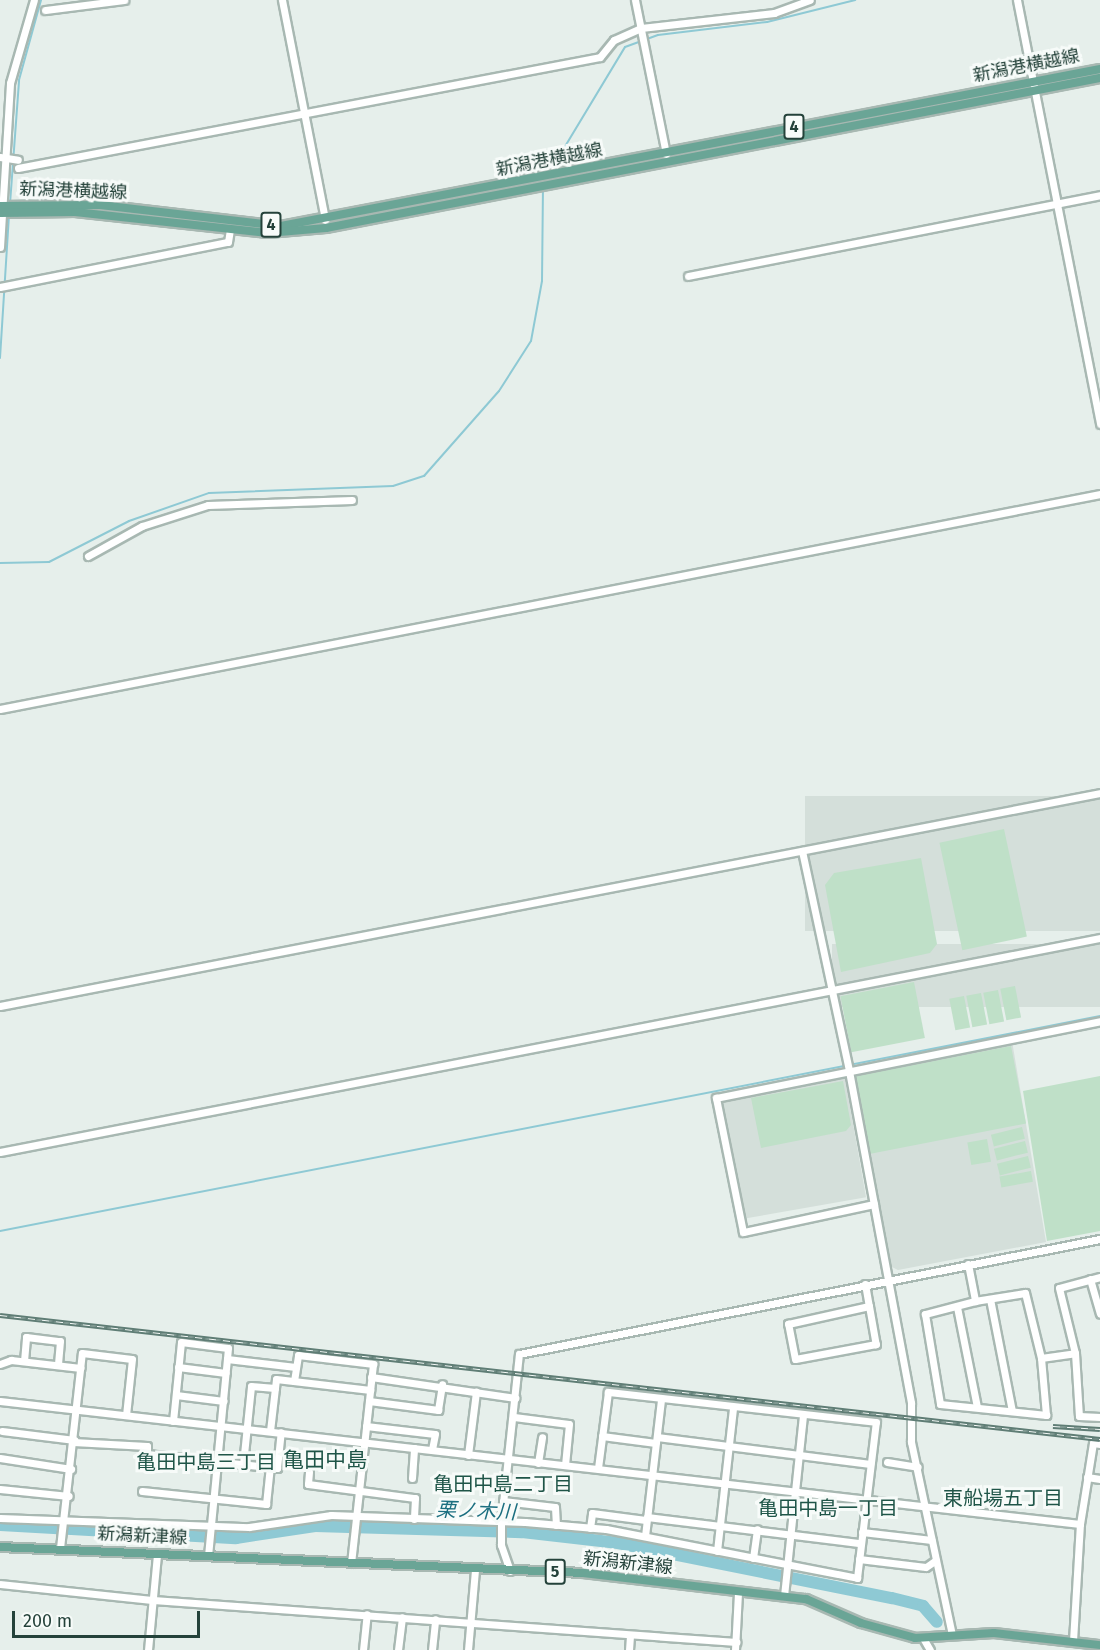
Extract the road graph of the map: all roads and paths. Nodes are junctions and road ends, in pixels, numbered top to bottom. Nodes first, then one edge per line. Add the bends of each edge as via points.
1 (34, 0) edge
2 (124, 0) edge
3 (282, 0) edge
4 (635, 0) edge
5 (810, 0) edge
6 (1017, 0) edge
7 (45, 10) dead end
8 (641, 28) junction
9 (1100, 69) edge
10 (1100, 78) edge
11 (1034, 86) junction
12 (304, 113) junction
13 (666, 154) junction
14 (3, 157) edge
15 (18, 160) dead end
16 (18, 168) dead end
17 (1100, 195) edge
18 (1057, 204) junction
19 (1, 209) edge
20 (325, 220) junction
21 (230, 228) junction
22 (0, 247) edge
23 (688, 276) dead end
24 (0, 287) edge
25 (1100, 424) edge
26 (1100, 494) edge
27 (352, 500) dead end
28 (88, 556) dead end
29 (0, 709) edge
30 (1100, 793) edge
31 (802, 851) junction
32 (1100, 938) edge
33 (832, 991) junction
34 (0, 1006) edge
35 (1100, 1021) edge
36 (849, 1071) junction
37 (0, 1152) edge
38 (874, 1204) junction
39 (1100, 1239) edge
40 (968, 1264) junction
41 (1100, 1277) edge
42 (1090, 1279) junction
43 (889, 1280) junction
44 (865, 1284) junction
45 (990, 1299) junction
46 (975, 1302) junction
47 (869, 1306) junction
48 (957, 1308) junction
49 (1100, 1314) edge
50 (1075, 1353) junction
51 (1041, 1358) junction
52 (227, 1359) junction
53 (24, 1361) junction
54 (0, 1364) edge
55 (58, 1365) junction
56 (178, 1367) junction
57 (296, 1367) junction
58 (81, 1368) junction
59 (226, 1372) junction
60 (371, 1377) junction
61 (294, 1381) junction
62 (442, 1384) junction
63 (275, 1389) junction
64 (370, 1390) junction
65 (476, 1392) junction
66 (176, 1395) junction
67 (515, 1398) junction
68 (661, 1400) junction
69 (0, 1401) edge
70 (224, 1401) junction
71 (369, 1401) junction
72 (977, 1407) junction
73 (733, 1409) junction
74 (76, 1410) junction
75 (1012, 1411) junction
76 (126, 1415) junction
77 (803, 1416) junction
78 (1100, 1417) edge
79 (514, 1418) junction
80 (173, 1421) junction
81 (220, 1426) junction
82 (366, 1426) junction
83 (247, 1428) junction
84 (2, 1431) dead end
85 (270, 1431) junction
86 (281, 1432) junction
87 (602, 1436) junction
88 (542, 1437) dead end
89 (656, 1440) junction
90 (74, 1441) junction
91 (365, 1442) junction
92 (1100, 1444) edge
93 (728, 1448) junction
94 (414, 1449) junction
95 (432, 1450) junction
96 (468, 1455) junction
97 (799, 1456) junction
98 (0, 1458) edge
99 (509, 1461) junction
100 (216, 1462) junction
101 (538, 1462) junction
102 (887, 1462) dead end
103 (243, 1464) junction
104 (870, 1464) junction
105 (565, 1465) junction
106 (270, 1467) junction
107 (918, 1467) junction
108 (598, 1468) junction
109 (71, 1469) junction
110 (309, 1472) dead end
111 (652, 1475) junction
112 (1087, 1477) junction
113 (412, 1478) dead end
114 (1100, 1479) edge
115 (724, 1484) junction
116 (0, 1489) edge
117 (359, 1490) junction
118 (142, 1491) dead end
119 (794, 1492) junction
120 (69, 1496) junction
121 (212, 1498) junction
122 (503, 1501) junction
123 (865, 1502) junction
124 (925, 1508) junction
125 (356, 1516) junction
126 (0, 1518) edge
127 (647, 1518) junction
128 (414, 1519) junction
129 (64, 1522) junction
130 (501, 1522) junction
131 (1080, 1524) junction
132 (209, 1525) junction
133 (556, 1525) junction
134 (720, 1526) junction
135 (590, 1528) junction
136 (757, 1529) junction
137 (862, 1532) junction
138 (789, 1533) junction
139 (645, 1536) junction
140 (932, 1540) junction
141 (860, 1542) junction
142 (0, 1547) edge
143 (60, 1548) junction
144 (717, 1551) junction
145 (158, 1554) junction
146 (208, 1555) junction
147 (753, 1558) junction
148 (860, 1559) junction
149 (936, 1560) junction
150 (351, 1563) junction
151 (785, 1568) junction
152 (475, 1570) junction
153 (510, 1570) junction
154 (0, 1584) edge
155 (738, 1592) junction
156 (784, 1596) junction
157 (153, 1600) junction
158 (367, 1614) junction
159 (402, 1617) junction
160 (435, 1619) junction
161 (470, 1623) junction
162 (630, 1635) junction
163 (952, 1635) junction
164 (923, 1638) junction
165 (1073, 1641) junction
166 (1100, 1645) edge
167 (735, 1646) edge
168 (148, 1650) edge
169 (363, 1650) edge
170 (398, 1650) edge
171 (432, 1650) edge
172 (468, 1650) edge
173 (629, 1650) edge
174 (930, 1650) edge

1 - 14 street via 10,83
2 - 7 street
3 - 12 street
4 - 8 street
5 - 8 street via 774,13
6 - 11 street
8 - 12 street via 614,40 600,57
8 - 13 street
9 - 11 main road, 新潟港横越線 / 4
10 - 11 main road, 新潟港横越線 / 4
11 - 13 main road, 新潟港横越線 / 4
11 - 18 street
11 - 21 main road, 新潟港横越線 / 4 via 326,228 268,233
12 - 16 street
12 - 20 street
13 - 20 main road, 新潟港横越線 / 4
14 - 15 street
14 - 19 street
17 - 18 street
18 - 23 street
18 - 25 street
19 - 20 main road, 新潟港横越線 / 4 via 100,205 281,226
19 - 21 main road, 新潟港横越線 / 4 via 75,212
19 - 22 street
21 - 24 street via 228,242
26 - 29 street
27 - 28 street via 208,506 142,526
30 - 31 street
31 - 33 street
31 - 34 street
32 - 33 street
33 - 36 street
33 - 37 street
35 - 36 street
36 - 38 street
36 - 38 street via 716,1098 743,1232
38 - 43 street
39 - 40 street
40 - 43 street
40 - 46 street
41 - 42 street
42 - 49 street
42 - 50 street via 1059,1288
43 - 44 street
43 - 107 street via 911,1403 911,1442
44 - 47 street
44 - 67 street via 519,1354
45 - 46 street
45 - 51 street via 1025,1293
45 - 75 street
46 - 48 street
47 - 47 street via 876,1344 795,1359 788,1324
48 - 72 street
48 - 72 street via 925,1314 940,1404
50 - 51 street
50 - 78 street via 1079,1416
51 - 75 street via 1046,1415
52 - 56 street via 228,1348 181,1342
52 - 57 street
52 - 59 street
53 - 54 street
53 - 55 street
53 - 55 street via 26,1337 60,1341
55 - 58 street
56 - 59 street
56 - 66 street
57 - 60 street via 298,1355 373,1364
57 - 61 street
58 - 74 street
58 - 76 street via 82,1353 132,1359
59 - 70 street
60 - 62 street
60 - 64 street
61 - 63 street via 276,1379
61 - 64 street
62 - 65 street
62 - 71 street via 438,1410
63 - 83 street via 251,1386
63 - 85 street
64 - 71 street
65 - 67 street
65 - 96 street
66 - 70 street
66 - 80 street
67 - 79 street
68 - 73 street
68 - 87 street via 608,1392
68 - 89 street
69 - 74 street
70 - 81 street
71 - 82 street
72 - 75 street
73 - 77 street
73 - 93 street
74 - 76 street
74 - 90 street
76 - 80 street
77 - 97 street
77 - 104 street via 876,1422
79 - 99 street
79 - 105 street via 569,1424
80 - 81 street
81 - 83 street
81 - 100 street
82 - 91 street
82 - 95 street via 435,1434
83 - 85 street
83 - 103 street
84 - 90 street
85 - 86 street
86 - 91 street
86 - 106 street via 277,1468
87 - 89 street
87 - 108 street
88 - 101 street
89 - 93 street
89 - 111 street
90 - 100 street via 147,1446 147,1454
90 - 109 street
91 - 94 street
91 - 117 street
92 - 112 street via 1093,1443
93 - 97 street
93 - 115 street
94 - 95 street
94 - 113 street
95 - 96 street
96 - 99 street
97 - 104 street
97 - 119 street
98 - 109 street
99 - 101 street
99 - 122 street
100 - 103 street
100 - 121 street
101 - 105 street
102 - 107 street
103 - 106 street
104 - 123 street
105 - 108 street
106 - 121 street via 266,1504
107 - 124 street
108 - 111 street
109 - 120 street
110 - 117 street via 308,1484
111 - 115 street
111 - 127 street
112 - 114 street
112 - 131 street
115 - 119 street
115 - 134 street
116 - 120 street
117 - 125 street
117 - 128 street via 415,1498
118 - 121 street
119 - 123 street
119 - 138 street
120 - 129 street
121 - 132 street
122 - 130 street
122 - 133 street via 555,1507
123 - 124 street
123 - 137 street
124 - 131 street
124 - 140 street
125 - 128 street
125 - 132 street via 306,1516 249,1527
125 - 150 street
126 - 129 street
127 - 134 street
127 - 135 street via 592,1513
127 - 139 street
128 - 130 street
129 - 132 street
129 - 143 street
130 - 133 street
130 - 153 street via 501,1545
131 - 165 street
132 - 146 street
133 - 135 street
134 - 136 street
134 - 144 street
135 - 139 street
136 - 138 street
136 - 147 street
137 - 140 street
137 - 141 street
138 - 141 street
138 - 151 street
139 - 144 street
140 - 149 street
141 - 148 street
142 - 143 main road, 新潟新津線 / 5
143 - 145 main road, 新潟新津線 / 5
144 - 147 street
145 - 146 main road, 新潟新津線 / 5
145 - 157 street
146 - 150 main road, 新潟新津線 / 5
147 - 151 street
148 - 149 street via 926,1567
148 - 151 street via 857,1578
149 - 163 street
150 - 152 main road, 新潟新津線 / 5
151 - 156 street
152 - 153 main road, 新潟新津線 / 5
152 - 161 street
153 - 155 main road, 新潟新津線 / 5 via 583,1573
154 - 157 street
155 - 156 main road, 新潟新津線 / 5
155 - 167 street
156 - 164 main road, 新潟新津線 / 5 via 806,1599 890,1634
157 - 158 street
157 - 168 street
158 - 159 street
158 - 169 street
159 - 160 street
159 - 170 street
160 - 161 street
160 - 171 street
161 - 162 street
161 - 172 street
162 - 167 street
162 - 173 street
163 - 164 main road, 新潟新津線 / 5
163 - 165 main road, 新潟新津線 / 5 via 994,1633
164 - 174 street
165 - 166 main road, 新潟新津線 / 5

